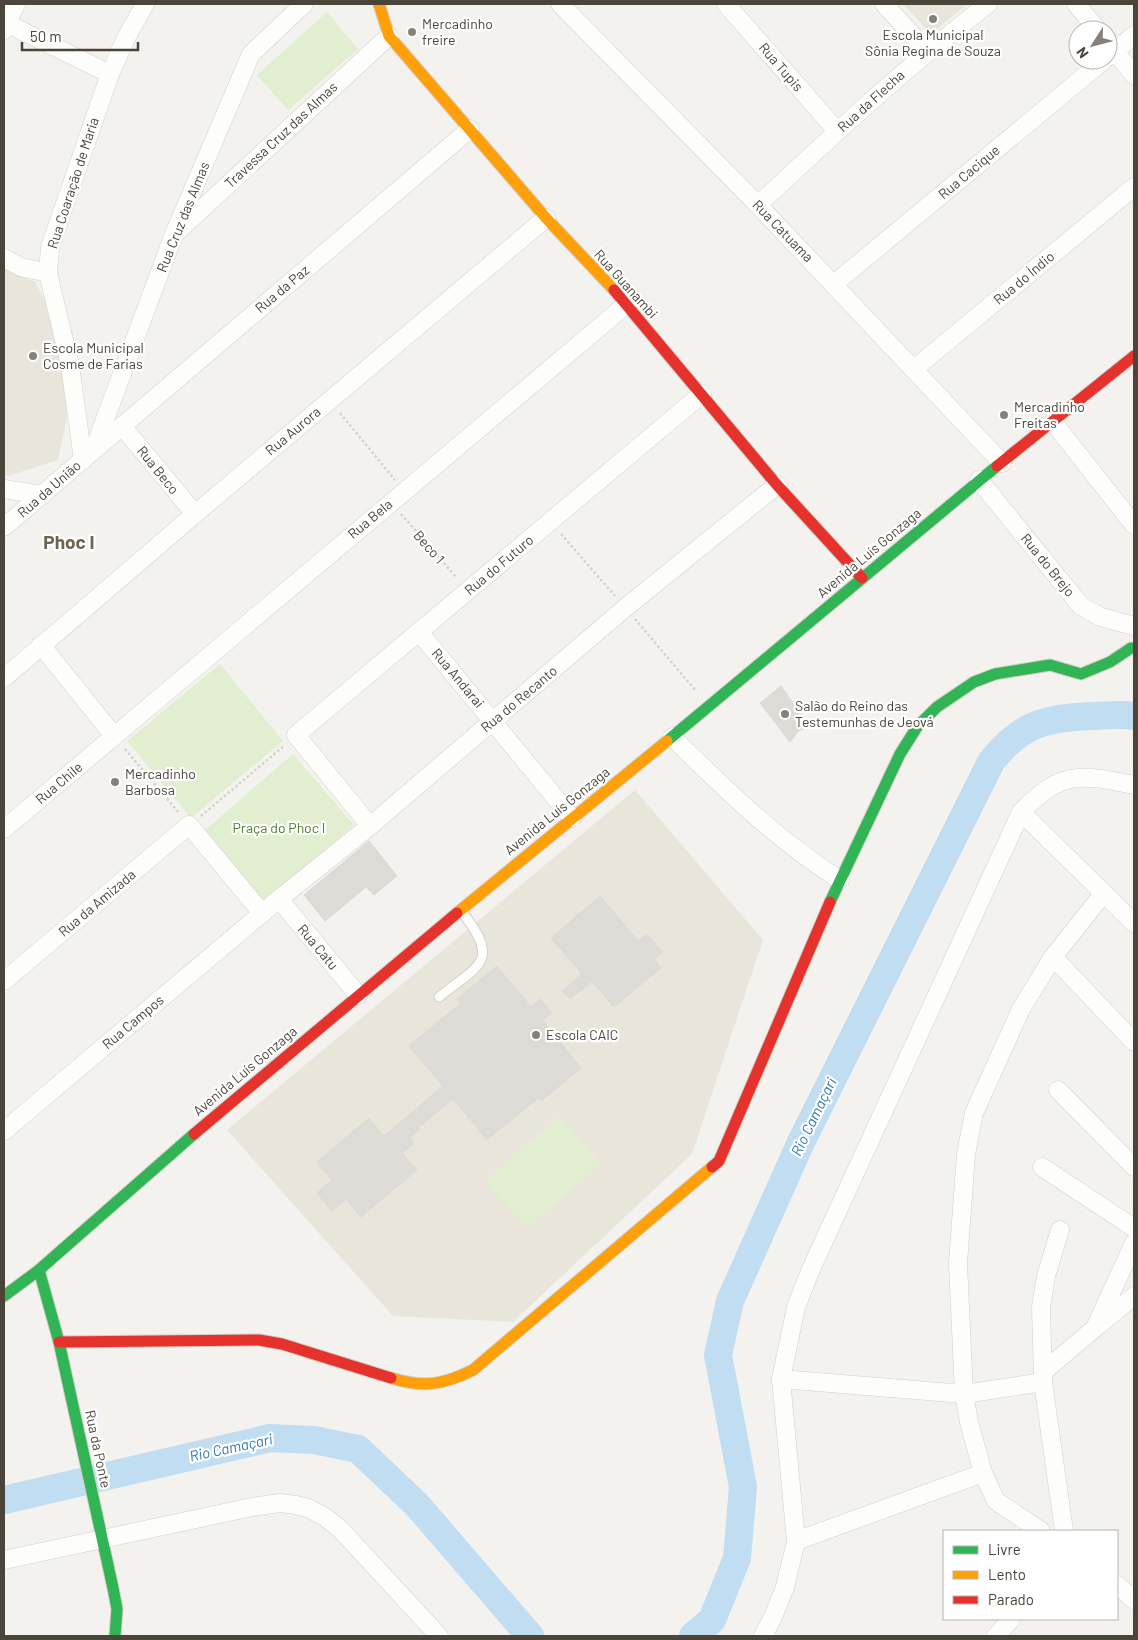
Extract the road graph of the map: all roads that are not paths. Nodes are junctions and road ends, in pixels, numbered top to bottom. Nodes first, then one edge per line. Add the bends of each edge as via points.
1 (16, 4) edge
2 (145, 4) edge
3 (304, 4) edge
4 (379, 4) edge
5 (560, 4) edge
6 (726, 4) edge
7 (884, 4) edge
8 (988, 4) edge
9 (1076, 4) edge
10 (1090, 20) edge
11 (5, 27) edge
12 (1134, 35) edge
13 (389, 36) junction
14 (1118, 47) edge
15 (927, 51) junction
16 (1118, 61) edge
17 (1089, 70) edge
18 (110, 74) junction
19 (1134, 75) edge
20 (470, 129) junction
21 (837, 131) junction
22 (1134, 187) edge
23 (758, 205) junction
24 (546, 218) junction
25 (174, 234) junction
26 (4, 258) edge
27 (48, 273) junction
28 (834, 284) junction
29 (627, 304) junction
30 (1131, 365) edge
31 (914, 369) junction
32 (702, 394) junction
33 (1053, 422) junction
34 (122, 426) junction
35 (88, 455) junction
36 (1002, 463) junction
37 (979, 480) junction
38 (777, 485) junction
39 (4, 489) edge
40 (42, 495) junction
41 (194, 514) junction
42 (1134, 525) edge
43 (4, 527) edge
44 (862, 578) junction
45 (1134, 626) edge
46 (419, 632) junction
47 (41, 645) junction
48 (1131, 648) dead end
49 (4, 678) edge
50 (494, 720) junction
51 (114, 736) junction
52 (672, 738) junction
53 (1134, 785) edge
54 (1021, 812) junction
55 (572, 818) junction
56 (370, 826) junction
57 (4, 829) edge
58 (840, 880) junction
59 (1103, 894) junction
60 (279, 899) junction
61 (460, 910) junction
62 (262, 914) junction
63 (1134, 923) edge
64 (1053, 957) junction
65 (4, 981) edge
66 (358, 995) junction
67 (439, 997) dead end
68 (1134, 1042) edge
69 (1058, 1090) dead end
70 (4, 1131) edge
71 (1042, 1166) dead end
72 (1134, 1167) edge
73 (1134, 1228) edge
74 (1060, 1230) dead end
75 (1134, 1242) edge
76 (39, 1270) junction
77 (4, 1296) edge
78 (1134, 1296) edge
79 (1095, 1328) junction
80 (58, 1342) junction
81 (1043, 1377) junction
82 (781, 1379) junction
83 (964, 1394) junction
84 (983, 1473) junction
85 (1040, 1530) edge
86 (1064, 1530) edge
87 (103, 1540) junction
88 (796, 1541) junction
89 (4, 1560) edge
90 (1118, 1586) edge
91 (1134, 1600) edge
92 (1010, 1620) edge
93 (115, 1636) edge
94 (439, 1636) edge
95 (763, 1636) edge
96 (996, 1636) edge

1 - 11 street
2 - 18 street, Rua Coaração de Maria
3 - 25 street, Rua Cruz das Almas via 251,54
4 - 13 street, Rua Guanambi
5 - 23 street, Rua Catuama
6 - 21 street, Rua Tupis
7 - 15 street
8 - 15 street, Rua da Flecha
9 - 10 street
11 - 18 street
12 - 14 street, Rua Cacique
13 - 20 street, Rua Guanambi
13 - 25 street, Travessa Cruz das Almas
15 - 21 street, Rua da Flecha
16 - 19 street
17 - 28 street, Rua Cacique
18 - 27 street, Rua Coaração de Maria via 50,247
20 - 24 street, Rua Guanambi
20 - 34 street, Rua da Paz
21 - 23 street, Rua da Flecha
22 - 31 street, Rua do Índio
23 - 28 street, Rua Catuama
24 - 29 street, Rua Guanambi
24 - 41 street, Rua Aurora
25 - 35 street, Rua Cruz das Almas
26 - 27 street via 21,267
27 - 35 street, Rua Coaração de Maria
28 - 31 street, Rua Catuama
29 - 32 street, Rua Guanambi
29 - 51 street, Rua Bela
30 - 33 street, Avenida Luís Gonzaga
31 - 36 street, Rua Catuama
32 - 38 street, Rua Guanambi
32 - 46 street, Rua do Futuro
33 - 36 street, Avenida Luís Gonzaga
33 - 42 street
34 - 35 street, Rua da Paz
34 - 41 street, Rua Beco
35 - 40 street, Rua da União
36 - 37 street, Avenida Luís Gonzaga
37 - 44 street, Avenida Luís Gonzaga
37 - 45 street, Rua do Brejo via 1081,606 1101,617
38 - 44 street, Rua Guanambi
38 - 50 street, Rua do Recanto
39 - 40 street
40 - 43 street, Rua da União
41 - 47 street, Rua Aurora
44 - 52 street, Avenida Luís Gonzaga
46 - 50 street, Rua Andarai
46 - 56 street, Rua do Futuro via 296,735
47 - 49 street, Rua Aurora
47 - 51 street
48 - 58 street via 1110,662 1081,674 1050,665 995,674 974,682 937,707 917,727 900,754
50 - 55 street, Rua Andarai
50 - 56 street, Rua do Recanto
51 - 57 street, Rua Chile
52 - 55 street, Avenida Luís Gonzaga
52 - 58 street via 778,837
53 - 54 street via 1095,777 1076,777 1058,782 1038,794
54 - 59 street
54 - 82 street via 811,1269 796,1307
55 - 61 street, Avenida Luís Gonzaga
56 - 60 street, Rua do Recanto
58 - 80 street via 718,1161 473,1370 430,1386 412,1384 260,1340
59 - 63 street
59 - 64 street
60 - 62 street, Rua do Recanto
60 - 66 street, Rua Catu
61 - 66 street, Avenida Luís Gonzaga
61 - 67 lane via 482,942 484,954 479,965
62 - 65 street, Rua da Amizada via 190,825
62 - 70 street, Rua Campos
64 - 68 street
64 - 83 street via 1009,1032 974,1113 958,1263
66 - 76 street, Avenida Luís Gonzaga
69 - 72 street
71 - 73 street
74 - 81 street via 1042,1292
75 - 79 street
76 - 77 street, Avenida Luís Gonzaga
76 - 80 street, Rua da Ponte
78 - 79 street
79 - 81 street
80 - 87 street, Rua da Ponte
81 - 83 street
81 - 86 street
82 - 83 street
82 - 88 street
83 - 84 street via 970,1430
84 - 85 street via 996,1501
84 - 88 street
87 - 89 street
87 - 93 street, Rua da Ponte via 117,1608
87 - 94 street via 252,1507 280,1503 308,1508 340,1529
88 - 95 street via 785,1587
90 - 91 street
92 - 96 street

